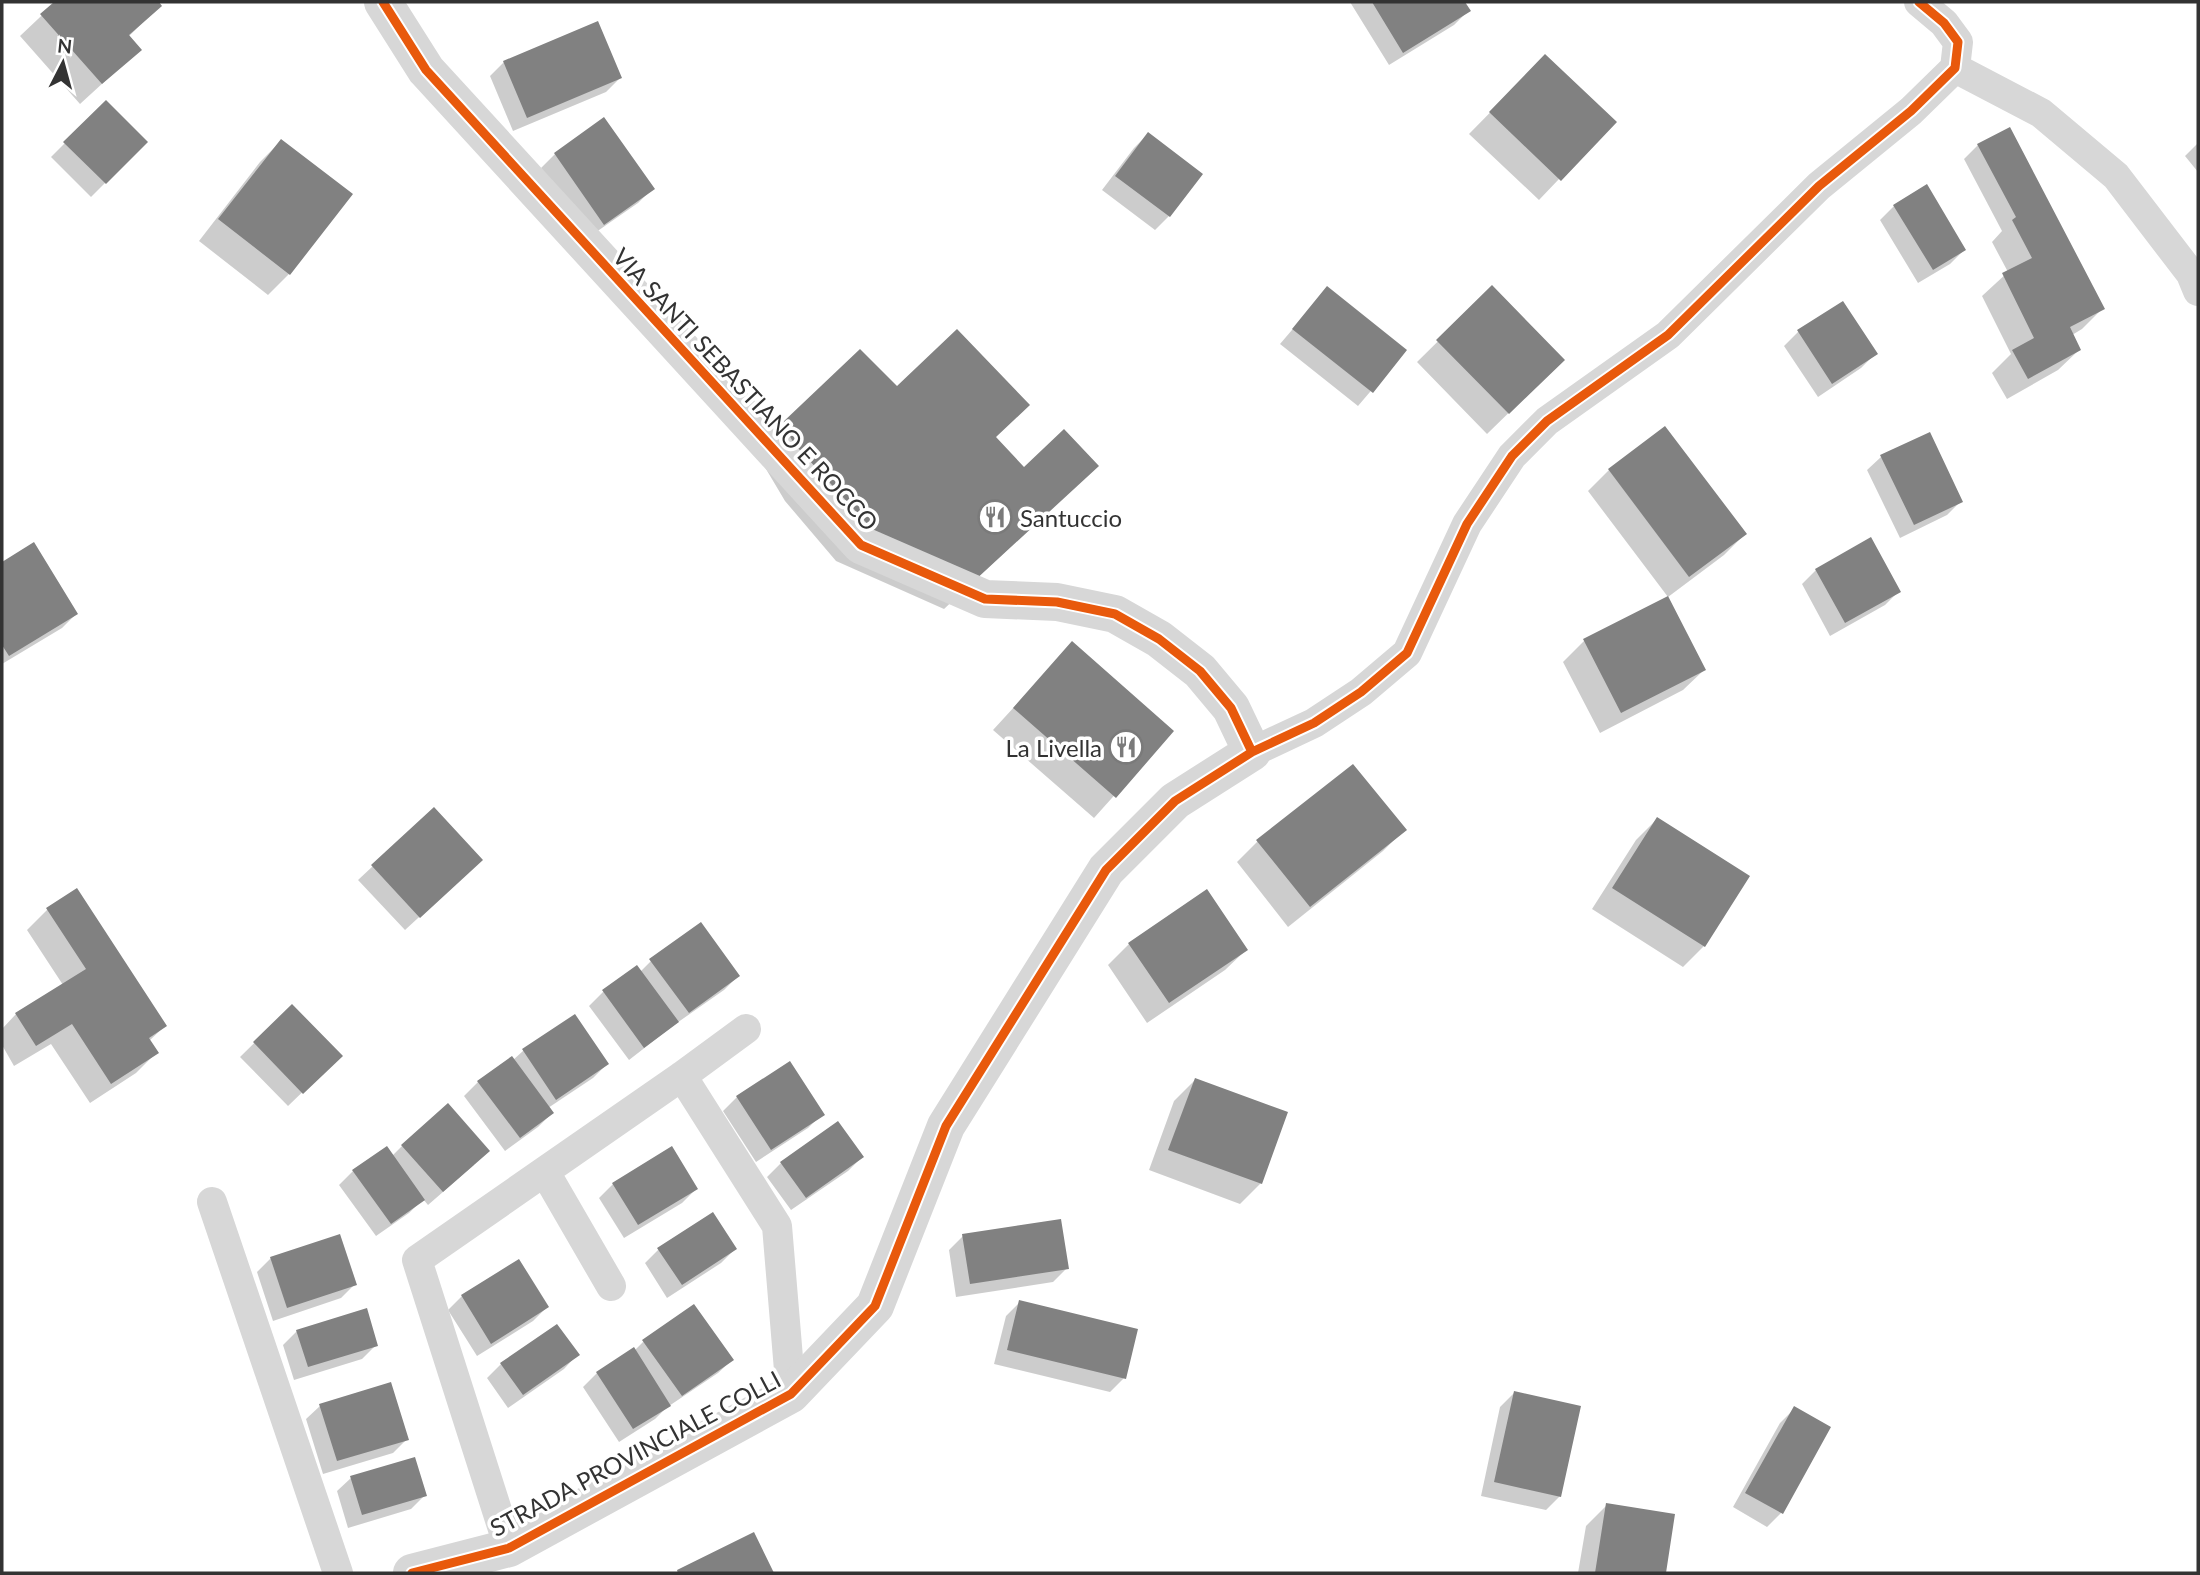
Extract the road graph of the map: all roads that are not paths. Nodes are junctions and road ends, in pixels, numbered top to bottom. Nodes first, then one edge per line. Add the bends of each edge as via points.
1 (383, 2) edge
2 (1919, 2) edge
3 (1955, 68) junction
4 (2198, 291) edge
5 (1252, 752) junction
6 (746, 1028) dead end
7 (682, 1076) junction
8 (545, 1172) junction
9 (212, 1202) dead end
10 (611, 1286) dead end
11 (791, 1394) junction
12 (509, 1548) junction
13 (338, 1573) edge
14 (412, 1573) edge

1 - 5 street, VIA SANTI SEBASTIANO E ROCCO via 426,71 861,545 985,599 1057,602 1115,614 1200,671 1231,708
2 - 3 street via 1958,42
3 - 4 street via 2041,113 2116,176 2191,274
3 - 5 street via 1911,111 1819,186 1668,335 1547,421 1513,456 1467,524 1407,653 1314,723
5 - 11 street, STRADA PROVINCIALE COLLI via 1175,801 1106,870 946,1126 875,1306
6 - 7 street
7 - 8 street
7 - 11 street via 777,1226
8 - 10 street
8 - 12 street via 417,1260
9 - 13 street
11 - 12 street, STRADA PROVINCIALE COLLI
12 - 14 street, STRADA PROVINCIALE COLLI

